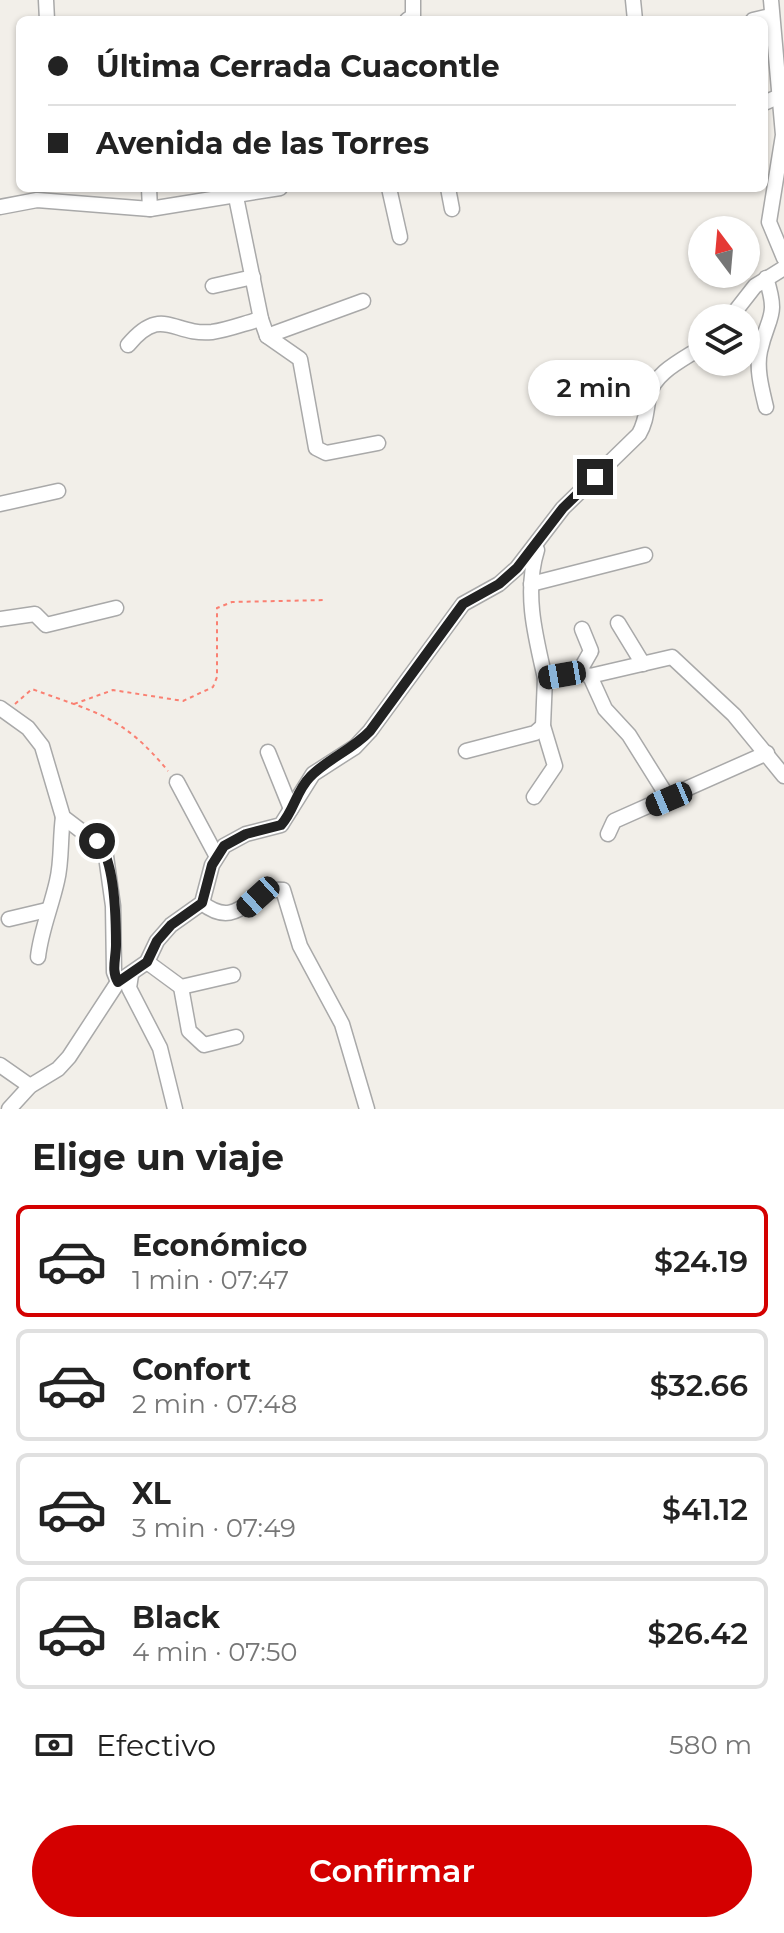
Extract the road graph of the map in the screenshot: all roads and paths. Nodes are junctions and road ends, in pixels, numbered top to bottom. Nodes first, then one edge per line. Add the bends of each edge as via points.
1 (771, 0) edge
2 (770, 16) joint
3 (770, 63) edge
4 (782, 95) edge
5 (149, 192) edge
6 (260, 192) edge
7 (390, 192) edge
8 (449, 192) edge
9 (236, 197) junction
10 (0, 207) edge
11 (150, 209) junction
12 (452, 209) dead end
13 (400, 237) dead end
14 (784, 258) edge
15 (784, 268) edge
16 (253, 277) junction
17 (766, 278) junction
18 (213, 286) dead end
19 (363, 301) dead end
20 (743, 304) edge
21 (261, 319) junction
22 (267, 336) junction
23 (128, 345) dead end
24 (688, 357) edge
25 (766, 407) dead end
26 (378, 443) dead end
27 (58, 491) dead end
28 (0, 504) edge
29 (537, 545) junction
30 (645, 555) dead end
31 (531, 584) junction
32 (326, 600) dead end
33 (116, 608) dead end
34 (0, 619) edge
35 (618, 623) dead end
36 (582, 629) dead end
37 (643, 664) junction
38 (585, 674) junction
39 (545, 678) junction
40 (74, 704) junction
41 (2, 710) edge
42 (543, 726) junction
43 (466, 751) dead end
44 (268, 752) dead end
45 (767, 753) junction
46 (784, 776) edge
47 (177, 782) joint
48 (534, 797) dead end
49 (669, 799) junction
50 (291, 809) junction
51 (63, 817) junction
52 (608, 834) dead end
53 (216, 855) junction
54 (202, 903) junction
55 (47, 910) junction
56 (9, 919) dead end
57 (38, 957) dead end
58 (147, 962) junction
59 (233, 975) dead end
60 (124, 979) junction
61 (181, 987) junction
62 (236, 1037) dead end
63 (0, 1065) edge
64 (30, 1086) junction
65 (9, 1109) edge
66 (175, 1109) edge
67 (367, 1109) edge

1 - 2 street
2 - 3 street
3 - 4 street
4 - 14 street via 783,135 769,222
5 - 11 street
6 - 9 street
7 - 13 street
8 - 12 street
9 - 11 street
9 - 16 street
10 - 11 street via 37,200
15 - 17 street
16 - 18 street
16 - 21 street
17 - 20 street
17 - 25 street via 774,304 760,352
19 - 22 street
21 - 22 street
21 - 23 street via 210,332 162,322
22 - 26 street via 300,359 316,448 326,453
24 - 29 street via 656,380 639,434 572,498
27 - 28 street
29 - 31 street
29 - 50 street via 506,578 463,604 370,731 313,774
30 - 31 street
31 - 39 street
32 - 40 path via 232,602 217,608 217,677 213,687 183,701 113,690
33 - 34 street via 46,625 35,614
35 - 37 street
36 - 38 street via 591,651
37 - 38 street
37 - 45 street via 679,660
38 - 39 street
38 - 49 street
39 - 42 street
40 - 41 path via 32,689
40 - 47 path via 112,718 142,739
41 - 51 street via 28,728 42,746
42 - 43 street via 535,733
42 - 48 street via 555,766
44 - 50 street
45 - 46 street
45 - 49 street
47 - 53 street
49 - 52 street via 614,821
50 - 53 street via 281,825 246,834
51 - 55 street via 60,867
51 - 60 street via 97,841 109,859 114,972
53 - 54 street
54 - 58 street via 171,925
54 - 67 street via 213,912 229,913 246,908 267,890 283,890 300,946 342,1024
55 - 56 street
55 - 57 street
58 - 60 street
58 - 61 street
59 - 61 street
60 - 64 street via 69,1057
60 - 66 street via 160,1048
61 - 62 street via 189,1031 204,1045
63 - 64 street
64 - 65 street

